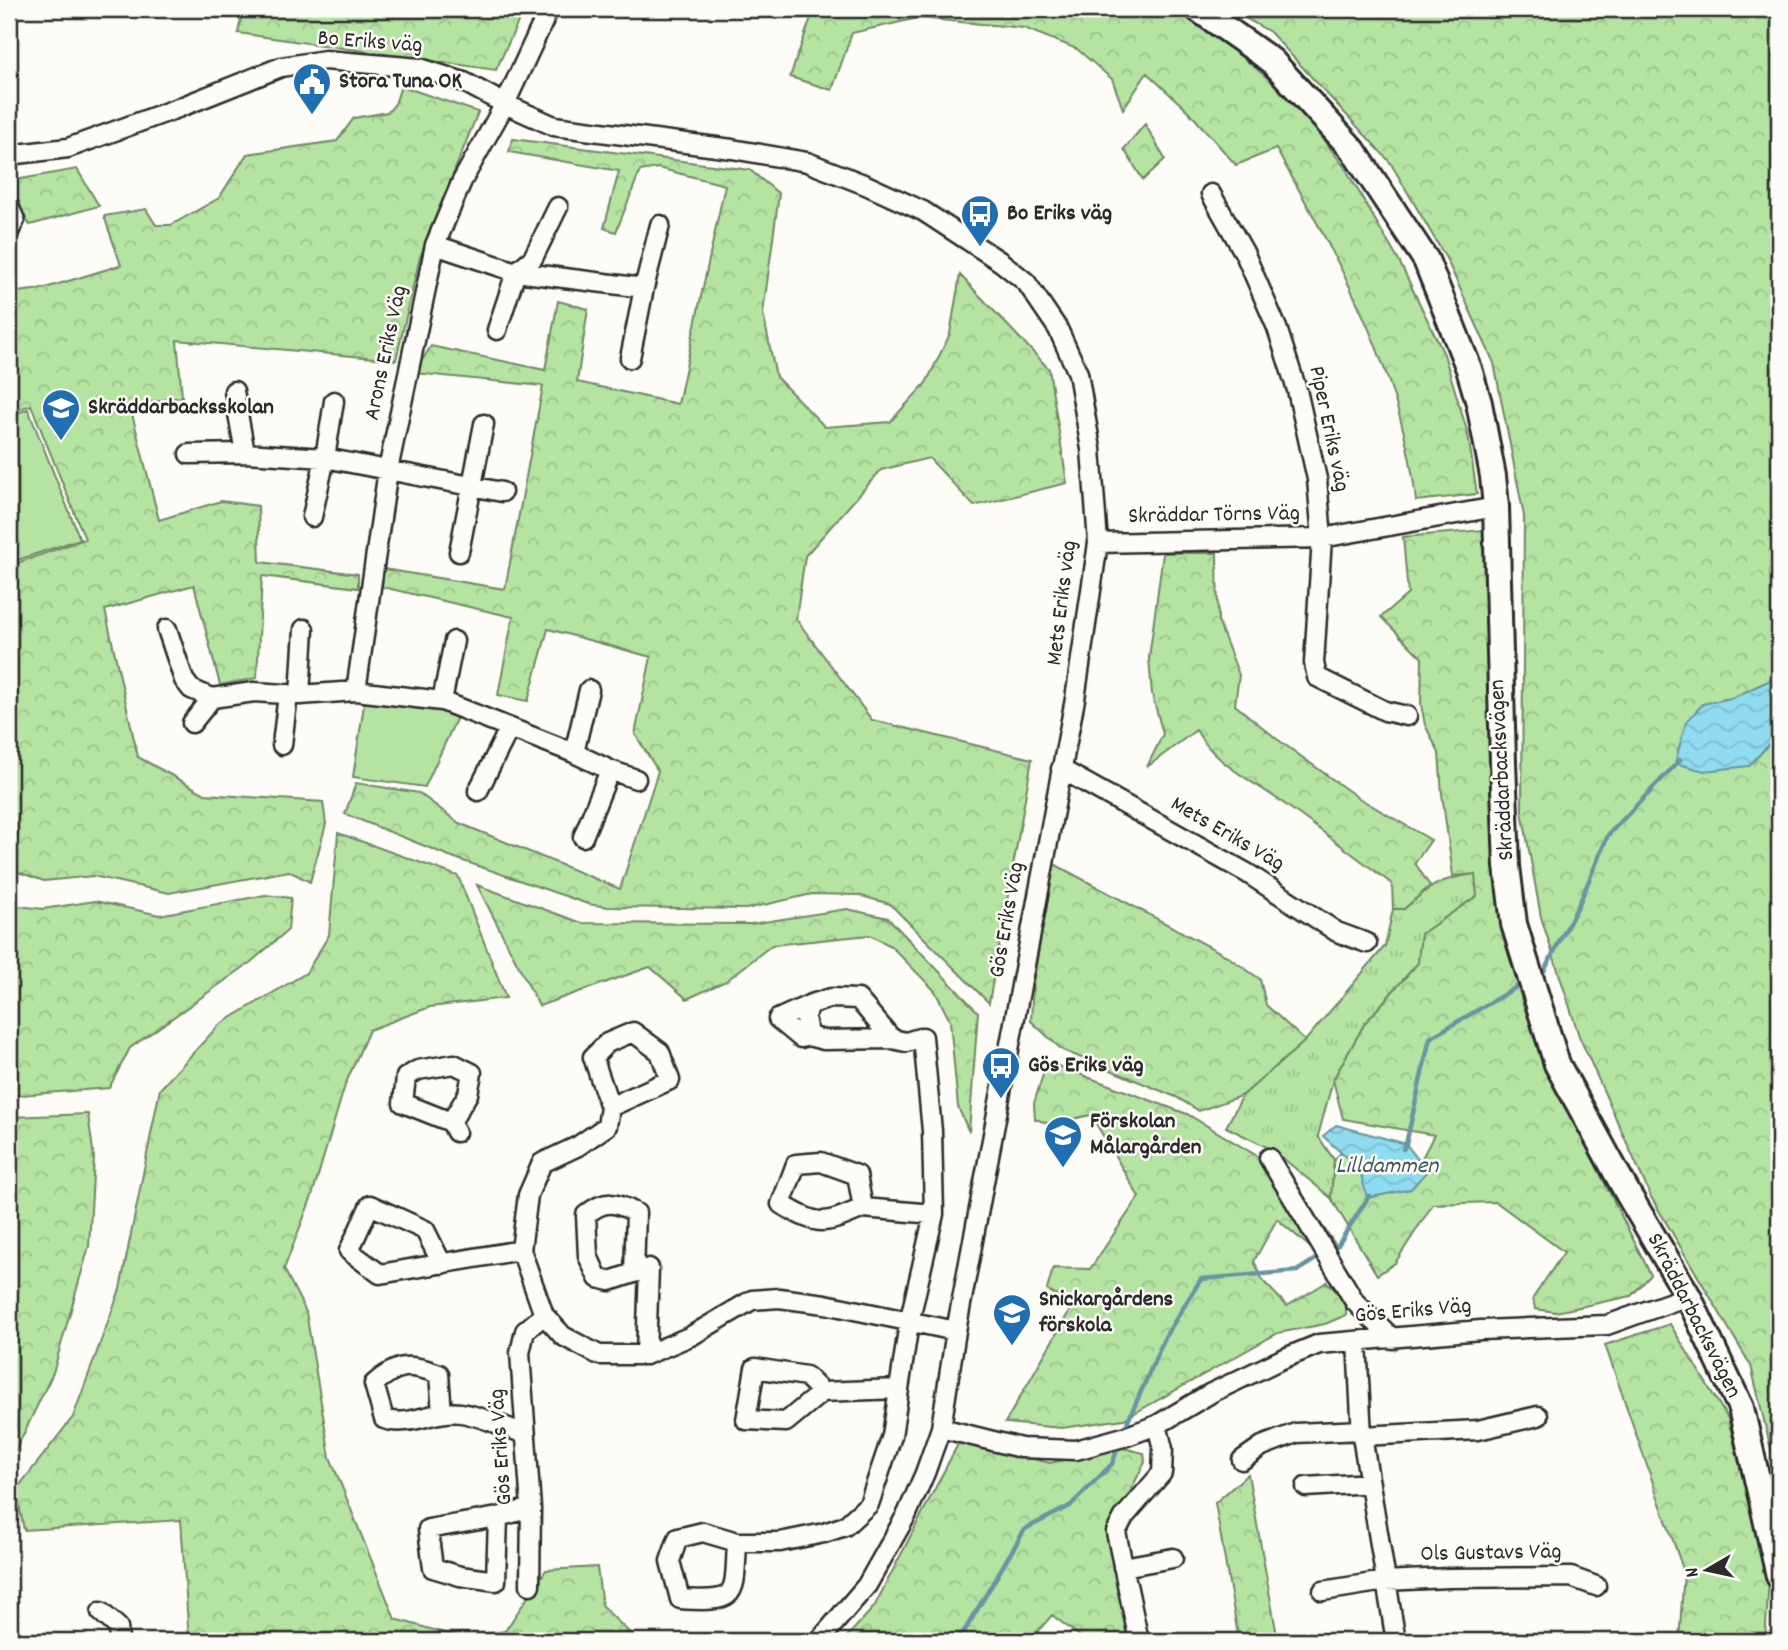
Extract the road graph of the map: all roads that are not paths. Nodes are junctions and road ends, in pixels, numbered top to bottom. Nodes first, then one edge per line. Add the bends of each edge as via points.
1 (549, 9) edge
2 (1198, 9) edge
3 (505, 104) junction
4 (9, 155) edge
5 (1211, 194) dead end
6 (9, 206) edge
7 (558, 207) dead end
8 (660, 225) dead end
9 (9, 232) edge
10 (435, 245) junction
11 (516, 272) junction
12 (644, 288) junction
13 (497, 330) dead end
14 (630, 358) dead end
15 (1072, 359) joint
16 (234, 391) dead end
17 (334, 401) dead end
18 (484, 424) dead end
19 (245, 453) junction
20 (189, 454) dead end
21 (326, 458) junction
22 (388, 470) junction
23 (472, 486) junction
24 (502, 492) dead end
25 (1496, 507) junction
26 (312, 517) dead end
27 (1322, 538) junction
28 (1098, 542) junction
29 (459, 552) dead end
30 (167, 629) dead end
31 (304, 629) dead end
32 (454, 641) dead end
33 (589, 690) dead end
34 (356, 691) junction
35 (294, 695) junction
36 (212, 698) junction
37 (442, 701) junction
38 (1407, 716) dead end
39 (192, 723) dead end
40 (509, 729) junction
41 (282, 745) dead end
42 (574, 753) junction
43 (1061, 769) junction
44 (610, 770) junction
45 (636, 779) dead end
46 (478, 791) dead end
47 (583, 837) dead end
48 (1367, 943) dead end
49 (811, 1003) junction
50 (808, 1036) junction
51 (892, 1039) junction
52 (610, 1107) junction
53 (1269, 1158) dead end
54 (863, 1208) junction
55 (934, 1214) junction
56 (521, 1250) junction
57 (442, 1264) junction
58 (634, 1273) dead end
59 (1688, 1296) junction
60 (544, 1315) junction
61 (909, 1323) junction
62 (956, 1331) junction
63 (1393, 1339) junction
64 (1357, 1342) junction
65 (646, 1355) junction
66 (898, 1389) junction
67 (822, 1392) dead end
68 (442, 1413) dead end
69 (1538, 1416) dead end
70 (1157, 1425) junction
71 (941, 1428) junction
72 (1362, 1433) junction
73 (525, 1434) junction
74 (1242, 1460) dead end
75 (1370, 1483) junction
76 (1306, 1487) dead end
77 (531, 1508) junction
78 (498, 1517) junction
79 (737, 1542) junction
80 (1173, 1558) dead end
81 (1123, 1567) junction
82 (1779, 1576) edge
83 (1385, 1581) junction
84 (530, 1585) dead end
85 (1595, 1586) dead end
86 (1323, 1591) dead end
87 (101, 1612) dead end
88 (119, 1641) edge
89 (819, 1641) edge
90 (1139, 1641) edge
91 (1396, 1641) edge

1 - 3 street, Arons Eriks Väg
2 - 25 street, Skräddarbacksvägen via 1272,61 1344,141 1426,260 1479,404
3 - 4 street, Bo Eriks väg via 464,82 420,68 325,60 281,66 68,148
3 - 10 street, Arons Eriks Väg via 462,181
3 - 15 street, Bo Eriks väg via 554,126 807,162 866,185 923,211 1026,282
5 - 27 street, Piper Eriks väg via 1245,254 1277,328 1317,479
6 - 9 street via 15,220
7 - 11 street via 533,258
8 - 12 street
10 - 11 street
10 - 22 street, Arons Eriks Väg
11 - 12 street
11 - 13 street
12 - 14 street
15 - 28 street, Mets Eriks väg via 1091,449
16 - 19 street
17 - 21 street, Arons Eriks Väg
18 - 23 street
19 - 20 street
19 - 21 street
21 - 22 street
21 - 26 street, Arons Eriks Väg
22 - 23 street
22 - 34 street, Arons Eriks Väg
23 - 24 street
23 - 29 street
25 - 27 street, Skräddar Törns Väg
25 - 59 street, Skräddarbacksvägen via 1507,866 1514,924 1557,1064
27 - 28 street, Skräddar Törns Väg
27 - 38 street, Piper Eriks väg via 1314,663 1317,677 1385,711
28 - 43 street, Mets Eriks väg
30 - 36 street via 184,680 191,689
31 - 35 street
32 - 37 street
33 - 42 street
34 - 35 street
34 - 37 street
35 - 36 street via 254,692
35 - 41 street
36 - 39 street
37 - 40 street
40 - 42 street
40 - 46 street
42 - 44 street
43 - 48 street, Mets Eriks Väg via 1247,873 1337,932
43 - 62 street, Gös Eriks Väg
44 - 45 street
44 - 47 street
49 - 50 street via 805,1015
49 - 50 street via 778,1019 801,1038
49 - 51 street via 859,999
50 - 51 street
51 - 55 street via 906,1042 923,1037
52 - 52 street via 670,1080 660,1052 633,1032 607,1042 593,1058
52 - 56 street via 607,1126 542,1163 528,1195
53 - 63 street via 1355,1302
54 - 54 street via 857,1175 821,1162 796,1164 781,1204 805,1218 829,1222
54 - 55 street
55 - 61 street
56 - 57 street
56 - 60 street
57 - 57 street via 380,1274 349,1251 370,1205 425,1230
58 - 65 street via 649,1268
59 - 63 street, Gös Eriks Väg via 1607,1325
59 - 82 street, Skräddarbacksvägen via 1741,1408
60 - 65 street via 563,1336 599,1355
60 - 73 street, Gös Eriks Väg via 525,1331 520,1353
61 - 62 street
61 - 65 street via 825,1304 752,1300 691,1336
61 - 66 street
62 - 71 street
63 - 64 street, Gös Eriks Väg
64 - 70 street, Gös Eriks Väg via 1319,1344 1280,1360
64 - 72 street
66 - 67 street
66 - 79 street via 892,1436 869,1504 845,1526 824,1533 780,1542
68 - 73 street, Gös Eriks Väg via 462,1413
69 - 72 street via 1478,1430
70 - 71 street, Gös Eriks Väg via 1076,1450 1021,1448
70 - 81 street via 1162,1473 1116,1532
71 - 89 street via 907,1514 867,1585
72 - 74 street via 1296,1433 1262,1446
72 - 75 street
73 - 77 street, Gös Eriks Väg
75 - 76 street
75 - 83 street
77 - 78 street, Gös Eriks Väg
77 - 84 street, Gös Eriks Väg
78 - 78 street, Gös Eriks Väg via 428,1529 433,1568 496,1581
79 - 79 street via 703,1532 678,1538 670,1561 680,1599 724,1598 734,1587
80 - 81 street
81 - 90 street
83 - 85 street, Ols Gustavs Väg via 1571,1577
83 - 86 street, Ols Gustavs Väg
83 - 91 street
87 - 88 street via 118,1627

